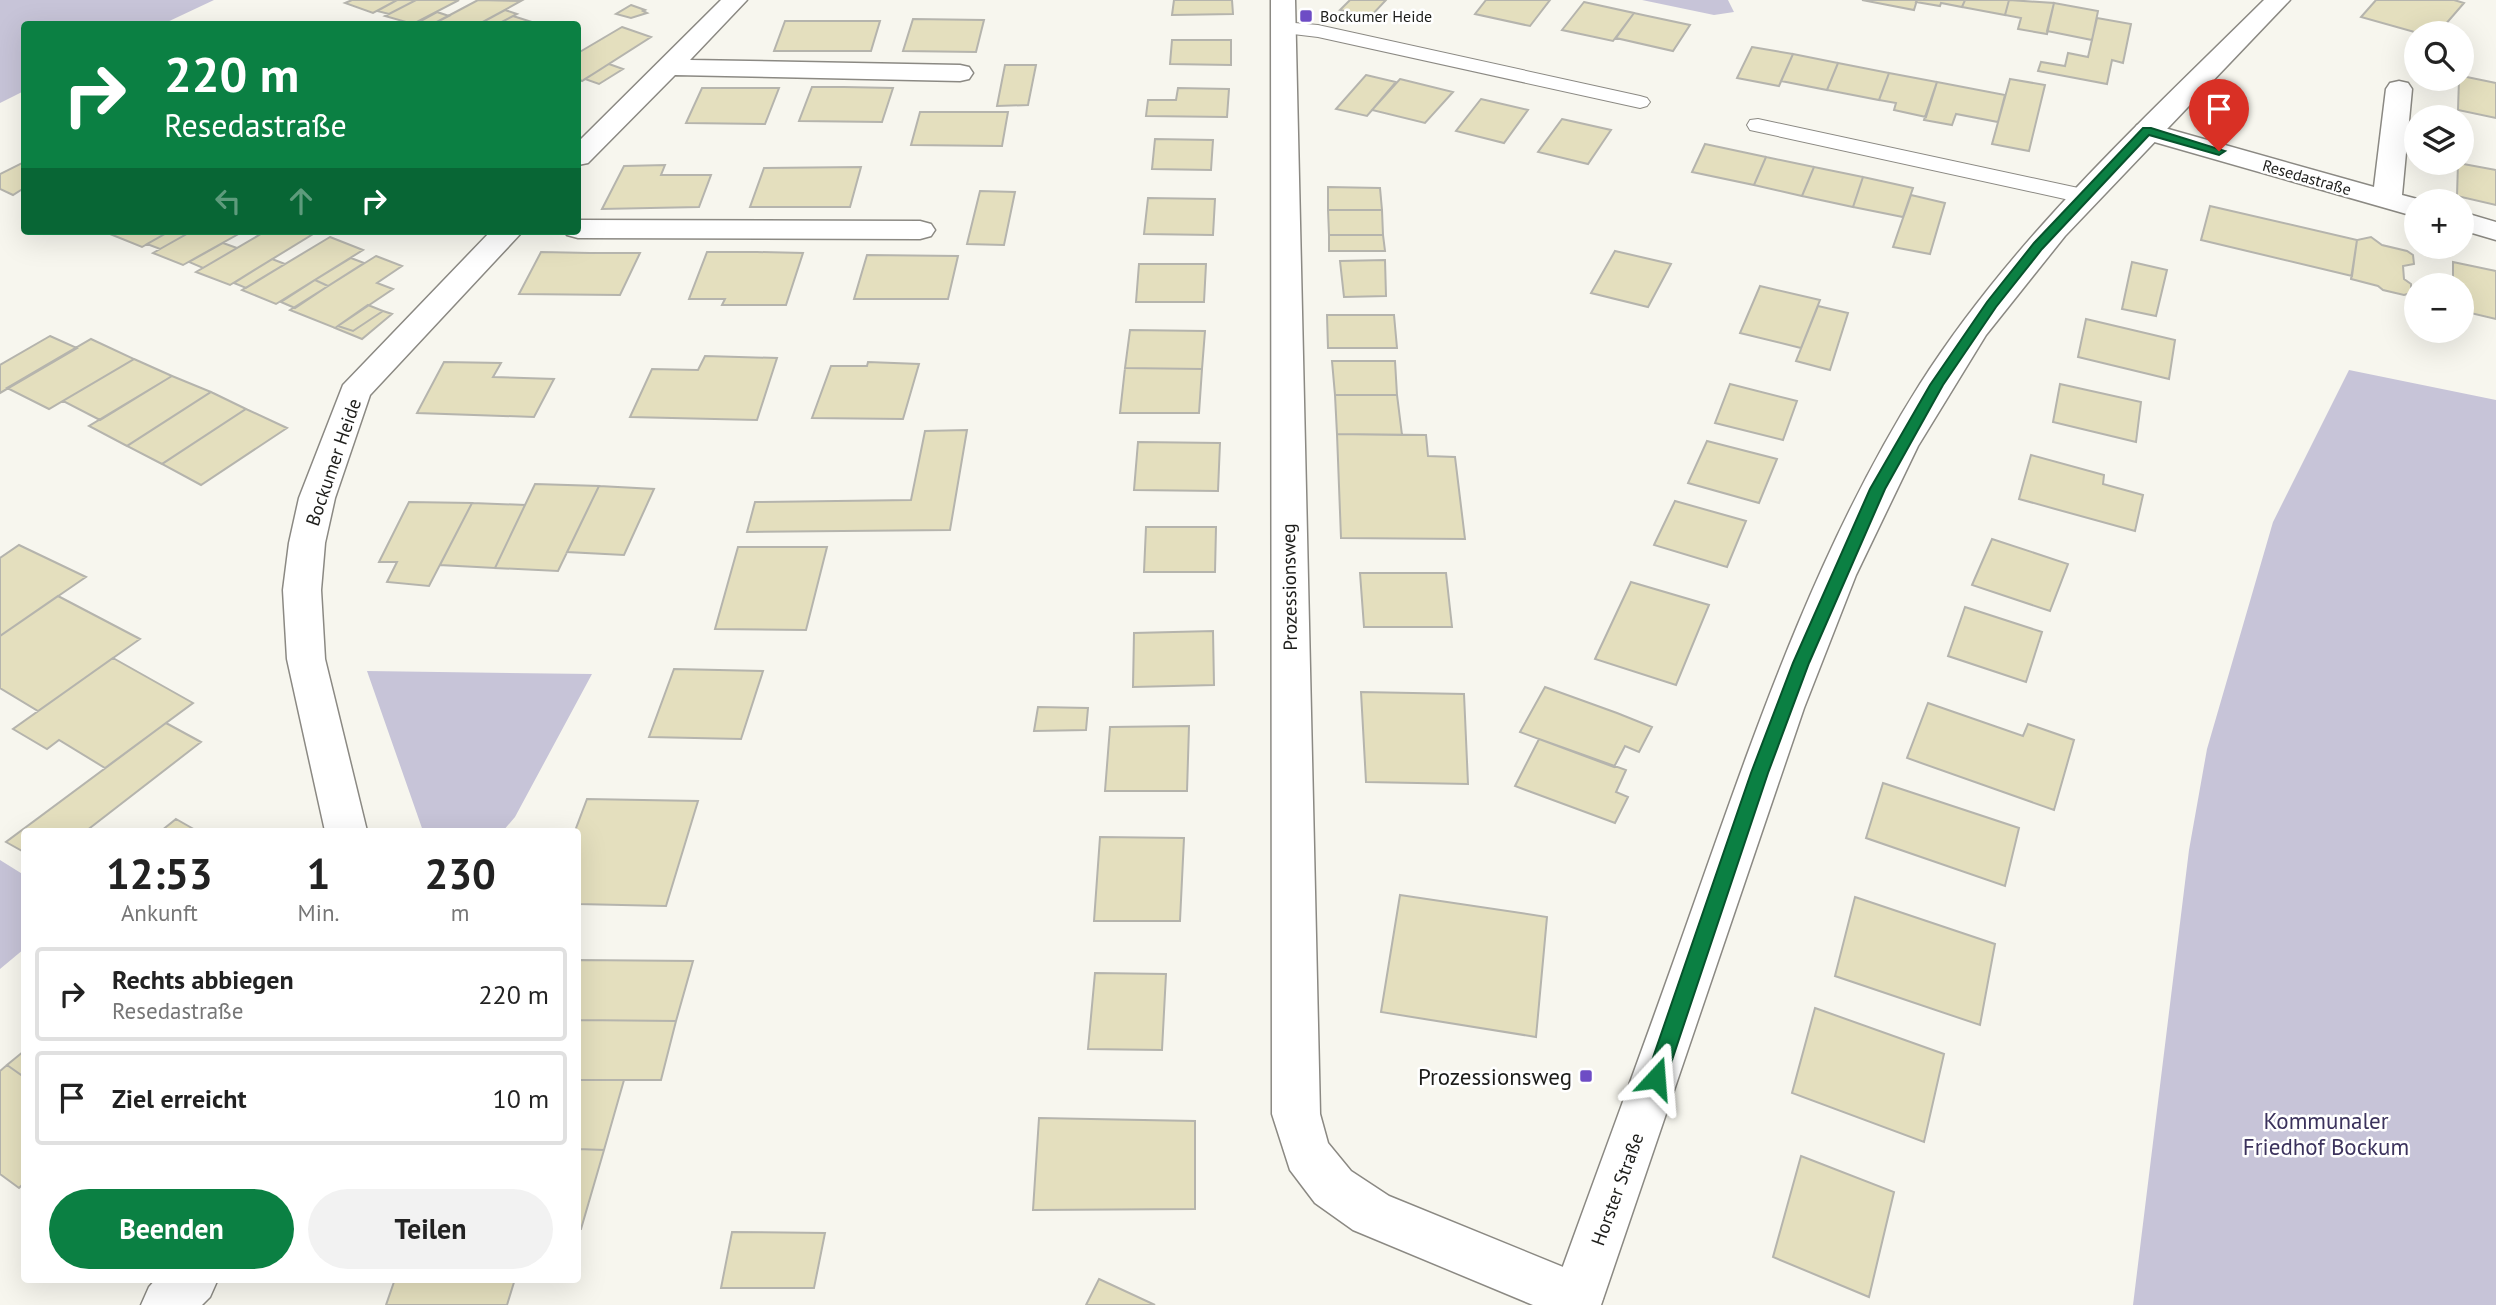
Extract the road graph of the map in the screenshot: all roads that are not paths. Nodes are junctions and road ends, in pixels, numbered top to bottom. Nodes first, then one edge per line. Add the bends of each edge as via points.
1 (735, 0) edge
2 (2278, 0) edge
3 (1283, 14) edge
4 (666, 67) junction
5 (960, 74) dead end
6 (2399, 89) dead end
7 (1640, 102) dead end
8 (1758, 125) dead end
9 (2147, 131) junction
10 (581, 154) edge
11 (2083, 196) junction
12 (2387, 199) junction
13 (2404, 204) edge
14 (2474, 225) edge
15 (581, 229) edge
16 (920, 230) dead end
17 (2496, 231) edge
18 (504, 235) edge
19 (345, 828) edge
20 (188, 1283) edge
21 (1576, 1302) edge
22 (167, 1305) edge

1 - 4 street
2 - 9 street, Horster Straße
3 - 7 lane via 1318,30
3 - 21 street, Prozessionsweg via 1296,1114 1307,1154 1342,1194 1371,1213
4 - 5 street
4 - 10 street
6 - 12 street
8 - 11 lane
9 - 11 street, Horster Straße
9 - 12 street, Resedastraße
11 - 21 street, Horster Straße via 1992,305 1937,385 1878,489 1839,571 1760,773
12 - 13 street, Resedastraße
14 - 17 street
15 - 16 street
18 - 19 street, Bockumer Heide via 355,392 317,498 302,590 306,659
20 - 22 street

